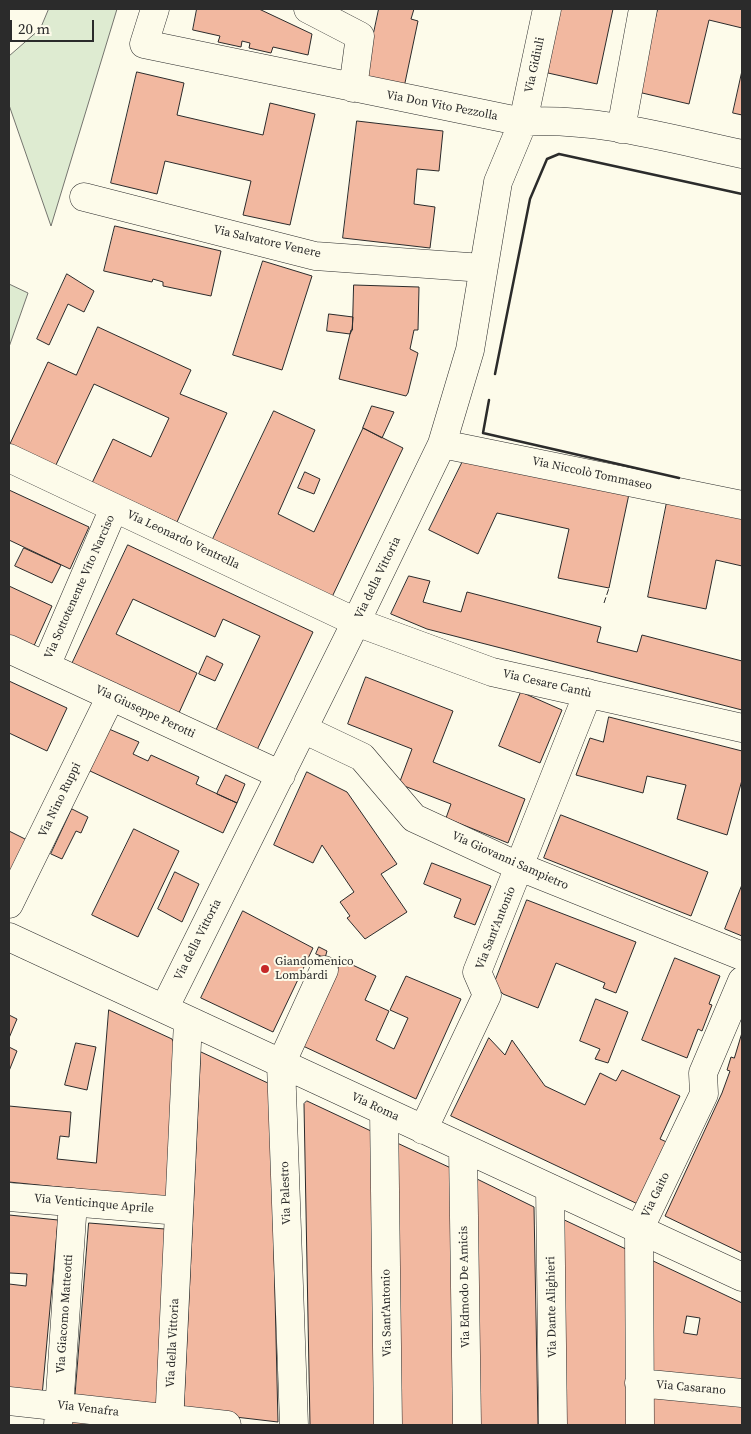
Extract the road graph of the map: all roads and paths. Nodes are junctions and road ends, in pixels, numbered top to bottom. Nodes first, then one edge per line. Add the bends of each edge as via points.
1 (155, 9) edge
2 (308, 9) edge
3 (547, 9) edge
4 (643, 9) edge
5 (354, 88) junction
6 (523, 122) junction
7 (621, 129) junction
8 (742, 154) edge
9 (84, 196) dead end
10 (483, 268) junction
11 (442, 444) junction
12 (9, 458) edge
13 (742, 505) edge
14 (114, 508) junction
15 (356, 622) junction
16 (9, 649) edge
17 (46, 666) junction
18 (588, 693) junction
19 (111, 696) junction
20 (742, 728) edge
21 (303, 729) junction
22 (281, 774) junction
23 (520, 867) junction
24 (9, 904) edge
25 (9, 936) edge
26 (742, 956) edge
27 (324, 970) dead end
28 (742, 981) edge
29 (164, 1009) junction
30 (188, 1021) junction
31 (281, 1064) junction
32 (384, 1112) junction
33 (424, 1130) junction
34 (463, 1148) junction
35 (550, 1188) junction
36 (9, 1197) edge
37 (72, 1202) junction
38 (179, 1211) junction
39 (639, 1230) junction
40 (742, 1277) edge
41 (639, 1384) junction
42 (742, 1393) edge
43 (9, 1400) edge
44 (59, 1416) edge
45 (169, 1422) edge
46 (226, 1425) edge
47 (294, 1425) edge
48 (388, 1425) edge
49 (467, 1425) edge
50 (553, 1425) edge
51 (640, 1425) edge

1 - 5 street, Via Don Vito Pezzolla via 144,44
2 - 5 street via 360,36
3 - 6 street, Via Gidiuli
4 - 7 street
5 - 6 street, Via Don Vito Pezzolla
6 - 7 street, Via Don Vito Pezzolla via 549,120
6 - 10 street, Via della Vittoria via 498,182
7 - 8 street, Via Don Vito Pezzolla
9 - 10 street, Via Salvatore Venere via 315,256
10 - 11 street, Via della Vittoria via 470,350
11 - 13 street, Via Niccolò Tommaseo
11 - 15 street, Via della Vittoria
12 - 14 street, Via Leonardo Ventrella
14 - 15 street, Via Leonardo Ventrella
14 - 17 street, Via Sottotenente Vito Narciso
15 - 18 street, Via Cesare Cantù via 492,672
15 - 21 street, Via della Vittoria
16 - 17 street, Via Giuseppe Perotti
17 - 19 street, Via Giuseppe Perotti
18 - 20 street, Via Cesare Cantù
18 - 23 street, Via Sant'Antonio
19 - 22 street, Via Giuseppe Perotti
19 - 24 street, Via Nino Ruppi
21 - 22 street, Via della Vittoria
21 - 23 street, Via Giovanni Sampietro via 362,757 414,818
22 - 29 street, Via della Vittoria
23 - 26 street, Via Giovanni Sampietro
23 - 33 street, Via Sant'Antonio via 477,972 487,995
25 - 29 street, Via Roma
27 - 31 street, Via Palestro
28 - 39 street, Via Gaito via 703,1073 704,1094
29 - 30 street, Via Roma
30 - 31 street, Via Roma
30 - 38 street, Via della Vittoria
31 - 32 street, Via Roma
31 - 47 street, Via Palestro
32 - 33 street, Via Roma
32 - 48 street, Via Sant'Antonio
33 - 34 street, Via Roma
34 - 35 street, Via Roma
34 - 49 street, Via Edmodo De Amicis
35 - 39 street, Via Roma
35 - 50 street, Via Dante Alighieri
36 - 37 street, Via Venticinque Aprile
37 - 38 street, Via Venticinque Aprile
37 - 44 street, Via Giacomo Matteotti
38 - 45 street, Via della Vittoria
39 - 40 street, Via Roma
39 - 41 street, Via Gaito
41 - 42 street, Via Casarano
41 - 51 street, Via Gaito
43 - 44 street, Via Venafra
44 - 45 street, Via Venafra
45 - 46 street, Via Venafra

